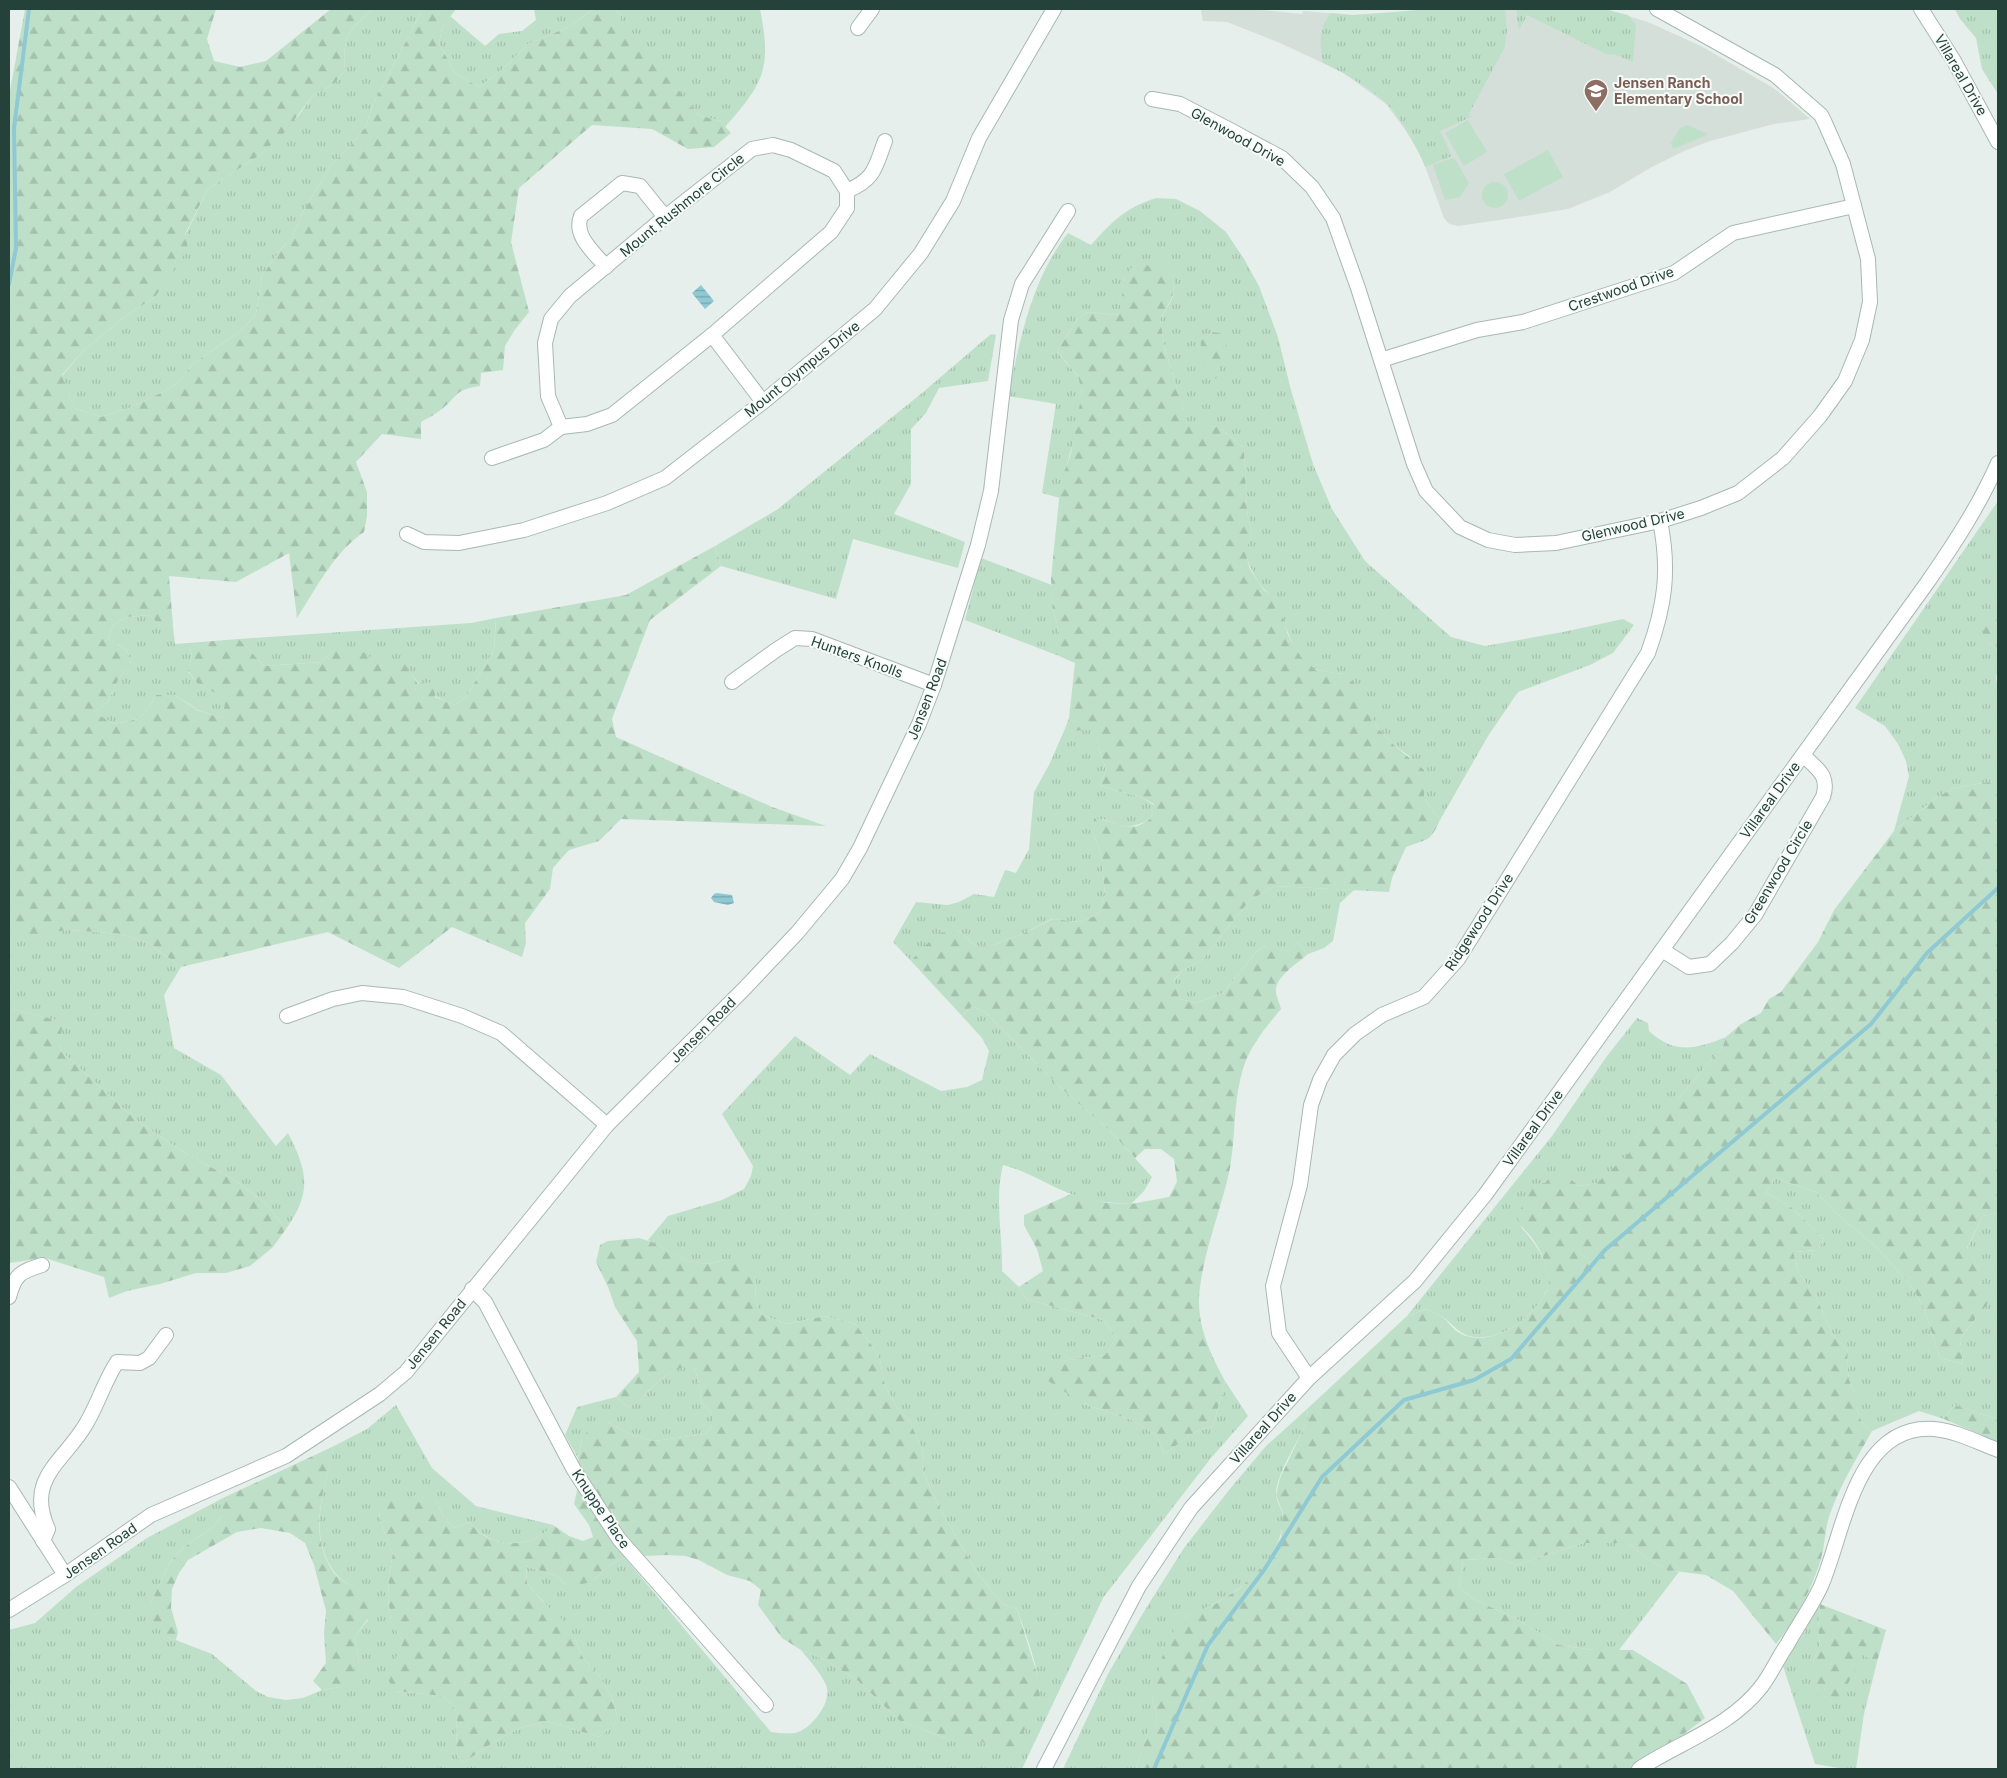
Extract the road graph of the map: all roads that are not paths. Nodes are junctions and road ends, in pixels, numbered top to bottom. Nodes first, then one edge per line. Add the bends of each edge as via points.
1 (872, 9) edge
2 (1054, 9) edge
3 (1657, 9) edge
4 (1921, 9) edge
5 (858, 28) dead end
6 (1152, 99) dead end
7 (885, 141) dead end
8 (1998, 142) edge
9 (847, 191) junction
10 (1854, 206) junction
11 (1068, 211) dead end
12 (665, 217) junction
13 (606, 267) junction
14 (712, 335) junction
15 (1381, 360) junction
16 (763, 402) junction
17 (560, 427) junction
18 (492, 458) dead end
19 (1998, 463) edge
20 (1660, 521) junction
21 (407, 534) dead end
22 (732, 682) dead end
23 (934, 685) junction
24 (1803, 755) junction
25 (1662, 950) junction
26 (287, 1016) dead end
27 (607, 1125) junction
28 (42, 1264) dead end
29 (472, 1289) junction
30 (9, 1297) edge
31 (166, 1335) dead end
32 (1309, 1378) junction
33 (1998, 1450) edge
34 (9, 1487) edge
35 (43, 1541) junction
36 (65, 1575) junction
37 (9, 1610) edge
38 (766, 1705) dead end
39 (1044, 1769) edge
40 (1639, 1769) edge

1 - 5 street
2 - 16 street, Mount Olympus Drive via 980,138 953,201 922,253 875,309
3 - 10 street, Glenwood Drive via 1774,75 1820,115 1843,164
4 - 8 street, Villareal Drive via 1954,61
6 - 15 street, Glenwood Drive via 1180,104 1282,158 1312,187 1333,218
7 - 9 street via 874,171 863,184
9 - 12 street, Mount Rushmore Circle via 834,171 792,150 773,145 752,149
9 - 14 street via 847,208 831,232
10 - 15 street, Crestwood Drive via 1733,233 1674,273 1523,322 1477,330
10 - 20 street, Glenwood Drive via 1868,259 1870,302 1862,340 1845,381 1784,458 1738,493
11 - 23 street, Jensen Road via 1022,284 1011,320 990,491 978,545
12 - 13 street, Mount Rushmore Circle
12 - 13 street via 640,186 622,183 581,216 578,224 580,234
13 - 17 street, Mount Rushmore Circle via 570,296 551,319 545,343 548,396
14 - 16 street
14 - 17 street via 612,415 587,424
15 - 20 street, Glenwood Drive via 1426,491 1460,527 1488,540 1515,545 1556,543
16 - 21 street, Mount Olympus Drive via 665,478 608,503 524,530 459,543 424,542
17 - 18 street via 544,440
19 - 24 street, Villareal Drive via 1959,537
20 - 32 street, Ridgewood Drive via 1665,591 1658,627 1648,653 1458,959 1424,997 1382,1015 1355,1034 1334,1055 1320,1080 1311,1105 1300,1185 1274,1286 1279,1333
22 - 23 street, Hunters Knolls via 795,638 812,639
23 - 27 street, Jensen Road via 917,730 842,879 743,990
24 - 25 street, Villareal Drive
24 - 25 street, Greenwood Circle via 1825,777 1823,797 1755,915 1710,964 1689,967
25 - 32 street, Villareal Drive via 1485,1195 1415,1281
26 - 27 street via 333,999 362,994 403,997 462,1016 501,1032
27 - 29 street, Jensen Road
28 - 30 street via 22,1271 16,1277
29 - 36 street, Jensen Road via 406,1372 380,1394 286,1456 151,1515
29 - 38 street, Knuppe Place via 485,1302 574,1470 619,1539
31 - 35 street via 144,1361 117,1362 84,1427 52,1467 43,1487 42,1517 48,1529
32 - 39 street, Villareal Drive via 1180,1524 1139,1586
33 - 40 street via 1954,1433 1932,1429 1909,1431 1892,1438 1875,1454 1852,1493 1821,1586 1761,1686 1740,1709 1714,1727
34 - 35 street
35 - 36 street
36 - 37 street, Jensen Road

